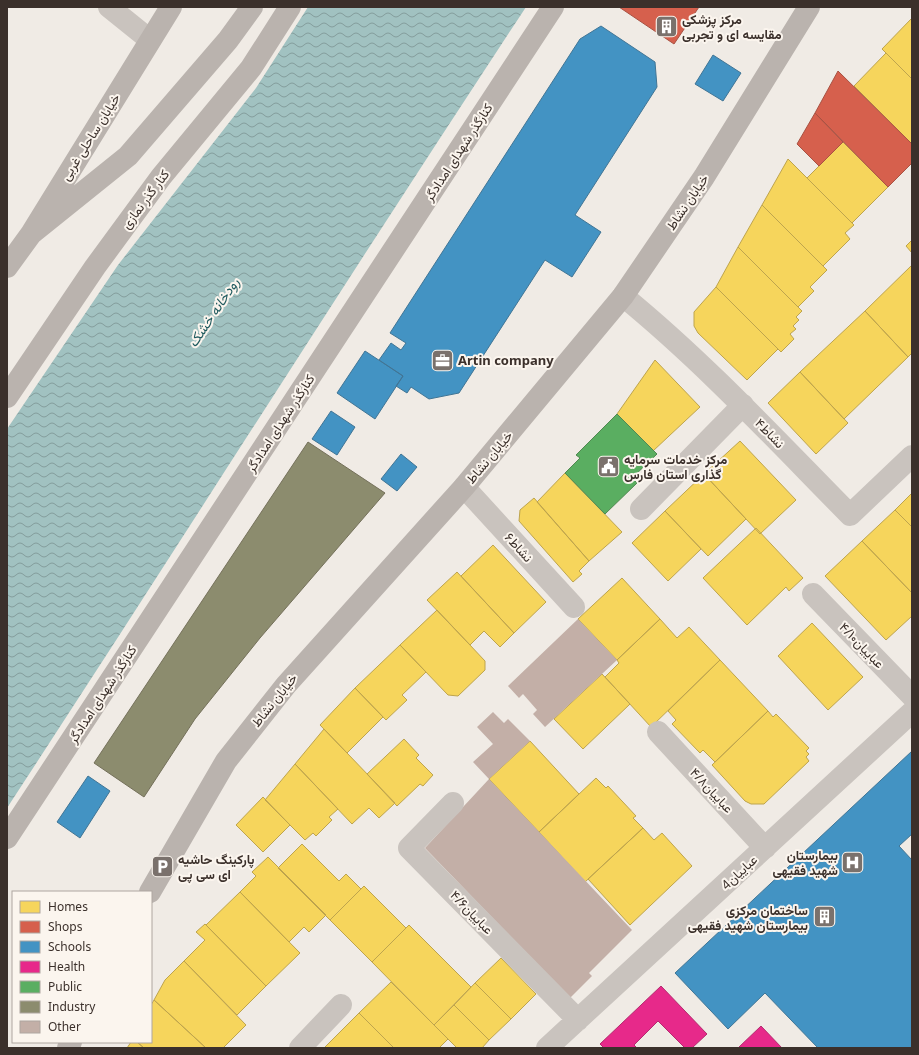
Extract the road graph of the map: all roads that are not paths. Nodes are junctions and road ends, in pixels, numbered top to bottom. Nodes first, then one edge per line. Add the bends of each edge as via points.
1 (109, 7) edge
2 (171, 7) edge
3 (252, 7) edge
4 (290, 7) edge
5 (552, 7) edge
6 (809, 7) edge
7 (150, 40) junction
8 (16, 248) edge
9 (623, 296) junction
10 (7, 397) edge
11 (743, 405) junction
12 (912, 456) edge
13 (464, 487) junction
14 (641, 509) dead end
15 (813, 594) dead end
16 (574, 607) dead end
17 (912, 696) edge
18 (912, 712) edge
19 (658, 732) dead end
20 (452, 803) dead end
21 (7, 838) edge
22 (765, 848) junction
23 (151, 891) edge
24 (341, 1005) dead end
25 (578, 1020) junction
26 (300, 1048) edge
27 (547, 1048) edge

1 - 7 street
2 - 7 main road, خیابان ساحلی غربی
3 - 8 main road via 228,40 128,156
4 - 10 main road, کنار گذر نمازی via 251,68 160,177 94,267
5 - 21 main road, کنارگذر شهدای امدادگر
6 - 9 main road, خیابان نشاط via 704,177
7 - 8 main road, خیابان ساحلی غربی
9 - 11 street, نشاط۴ via 667,332
9 - 13 main road, خیابان نشاط
11 - 12 street, نشاط۴ via 850,515
11 - 14 street
13 - 16 street, نشاط۶
13 - 23 main road, خیابان نشاط via 286,685 226,760
15 - 17 street, عباییان۴/۱۰
18 - 22 street, عباییان4
19 - 22 street, عباییان۴/۸
20 - 25 street, عباییان۴/۶ via 409,848
22 - 25 street, عباییان4
24 - 26 street
25 - 27 street, عباییان4

